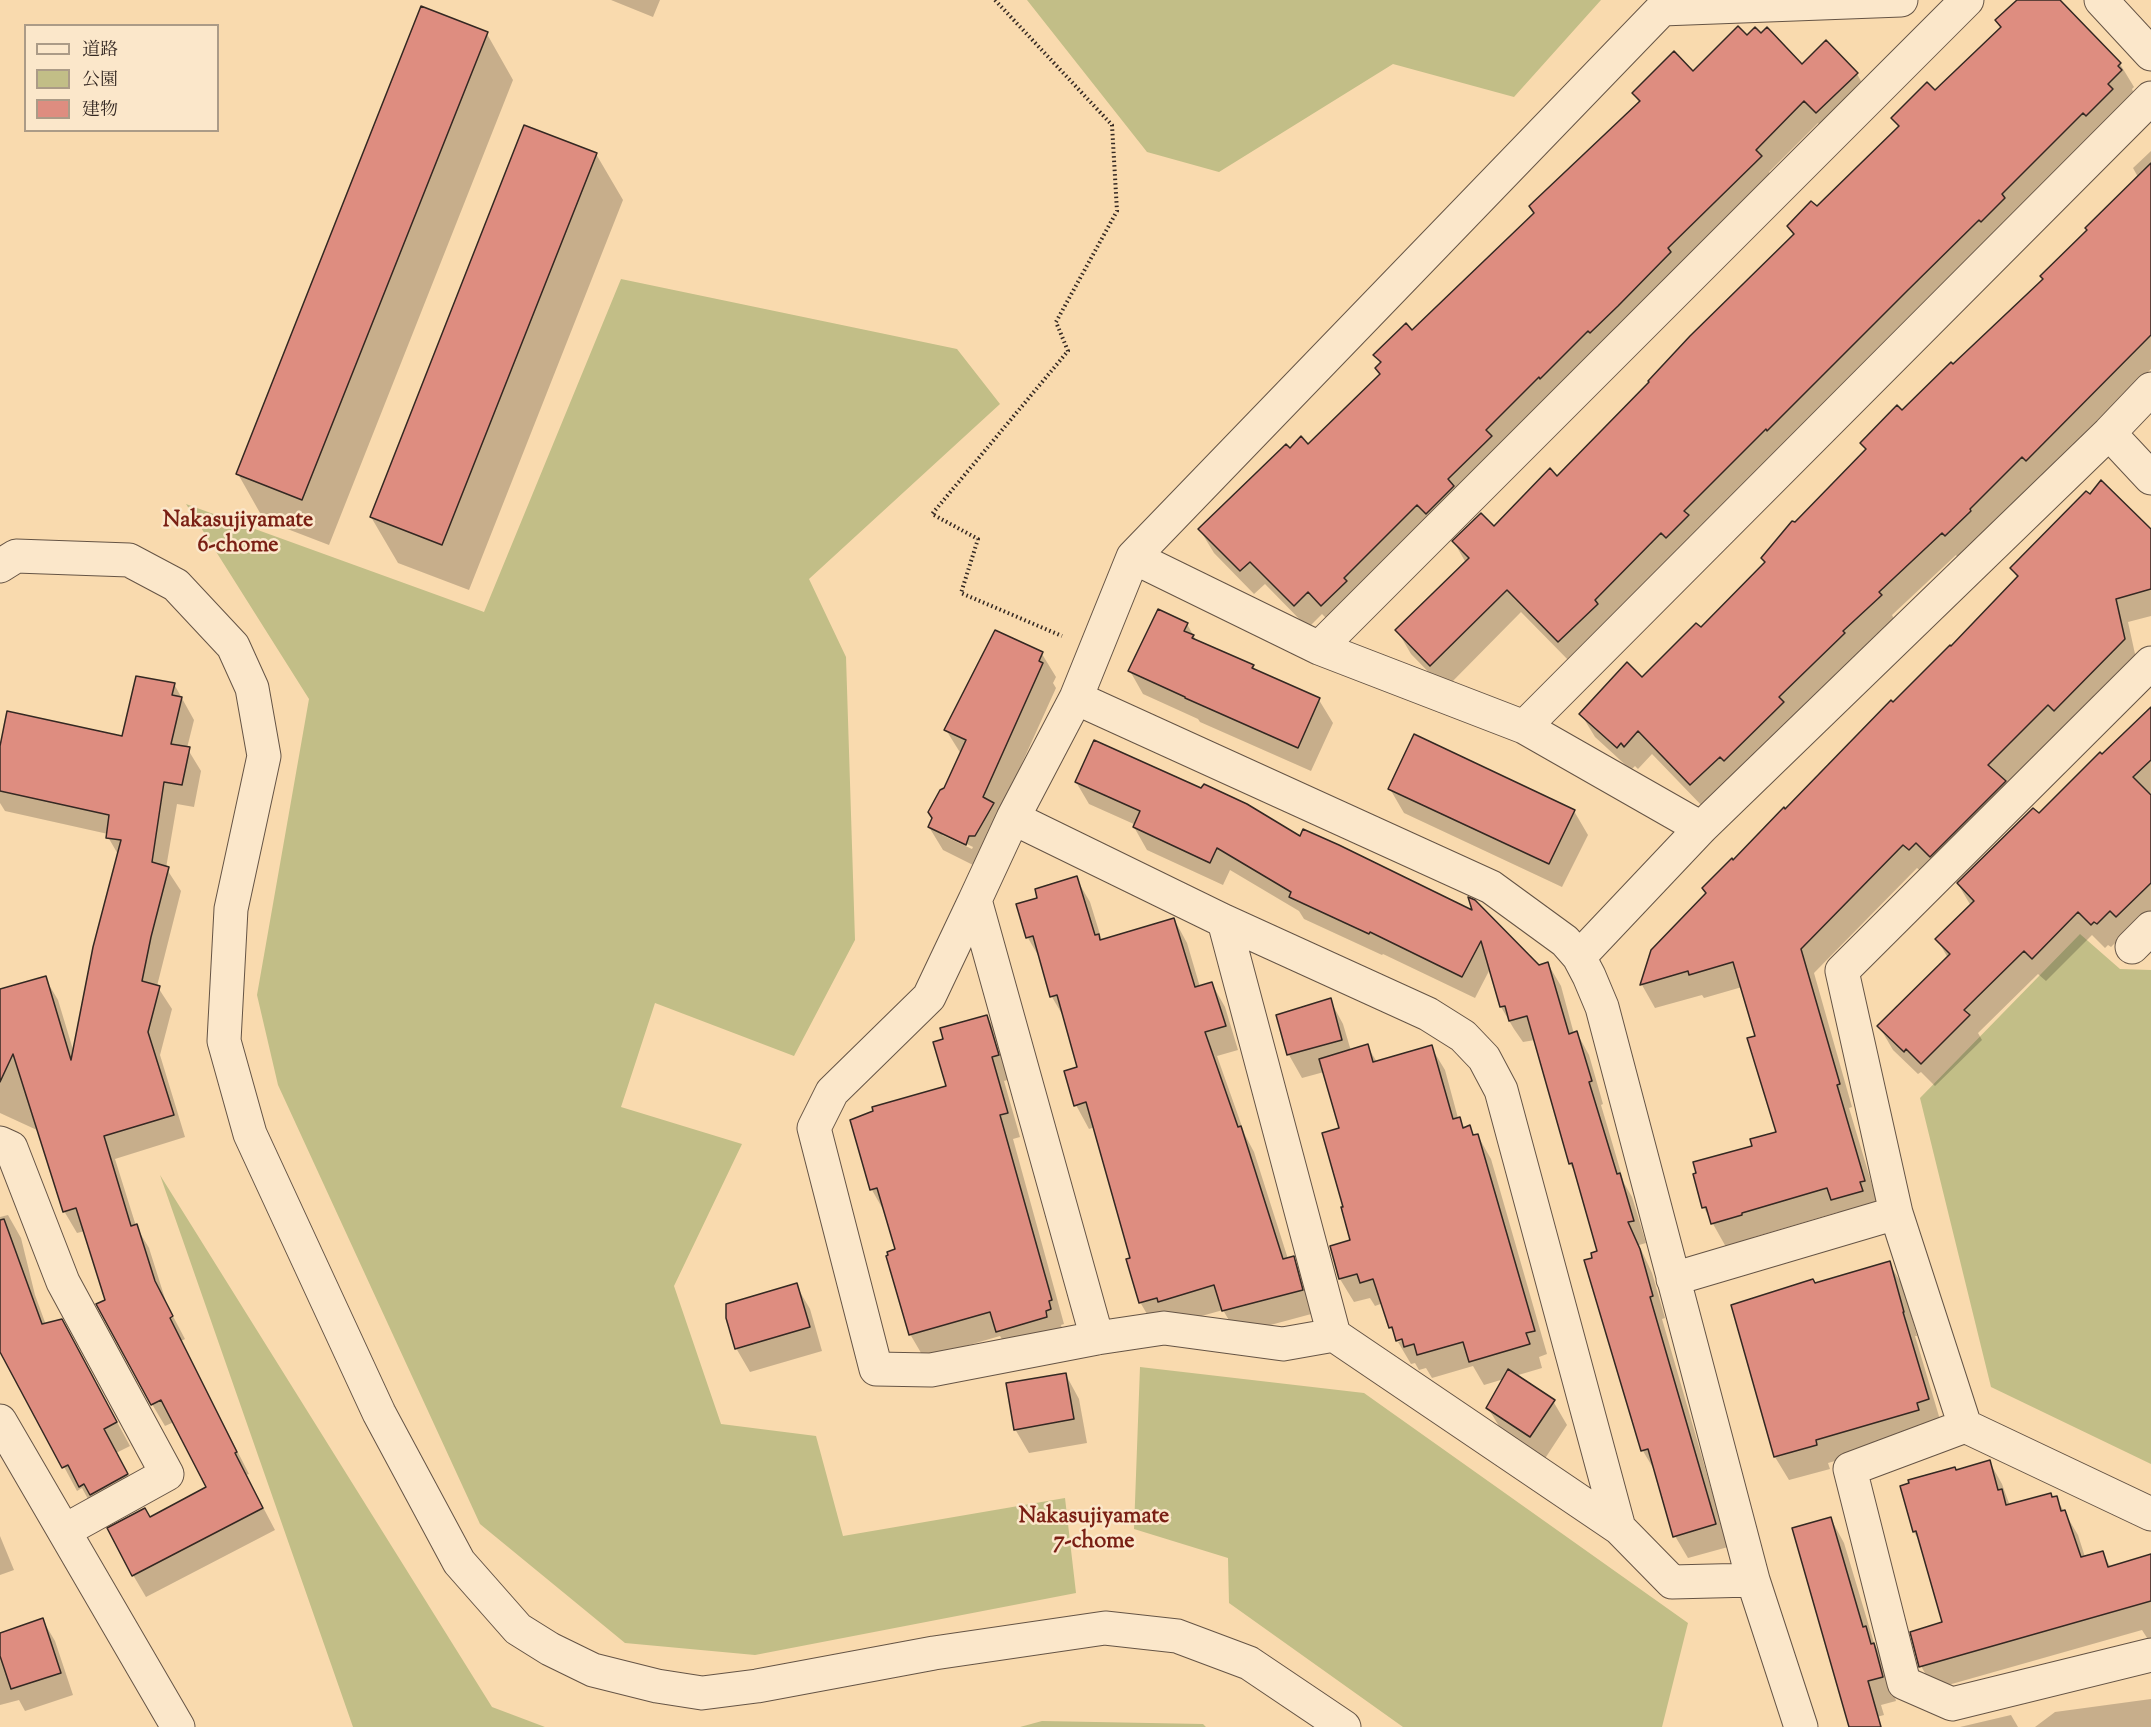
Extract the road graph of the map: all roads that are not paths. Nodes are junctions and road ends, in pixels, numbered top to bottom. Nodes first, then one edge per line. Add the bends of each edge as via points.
1 (1901, 0) edge
2 (1967, 0) edge
3 (2102, 0) edge
4 (2151, 54) edge
5 (2151, 98) edge
6 (2151, 389) edge
7 (2109, 434) junction
8 (2151, 478) edge
9 (1133, 557) junction
10 (0, 566) edge
11 (1319, 648) junction
12 (2151, 663) edge
13 (1076, 698) junction
14 (1524, 727) junction
15 (1013, 818) junction
16 (1701, 828) junction
17 (975, 900) junction
18 (1224, 921) junction
19 (1579, 957) junction
20 (0, 1143) edge
21 (1896, 1213) junction
22 (1673, 1279) junction
23 (1334, 1335) junction
24 (1097, 1338) junction
25 (0, 1420) edge
26 (1965, 1426) junction
27 (2151, 1514) edge
28 (1619, 1528) junction
29 (64, 1531) junction
30 (1753, 1580) junction
31 (2151, 1655) edge
32 (178, 1727) edge
33 (1344, 1727) edge
34 (1801, 1727) edge

1 - 9 street via 1662,9
2 - 11 street
3 - 4 street
5 - 14 street
6 - 7 street
7 - 8 street
7 - 16 street
9 - 11 street
9 - 13 street
10 - 33 street via 16,556 129,560 176,585 232,646 252,688 264,756 231,909 224,1041 250,1134 379,1413 459,1562 518,1629 593,1670 702,1693 1105,1628 1177,1636 1249,1663
11 - 14 street
12 - 21 street via 1842,971
13 - 15 street
13 - 19 street via 1491,887 1564,941
14 - 16 street
15 - 17 street
15 - 18 street
16 - 19 street
17 - 24 street
17 - 24 street via 929,997 832,1092 814,1128 876,1369 931,1370
18 - 23 street
18 - 28 street via 1428,1014 1463,1036 1484,1058 1501,1090
19 - 22 street via 1602,1007
20 - 29 street via 11,1148 63,1282 167,1474
21 - 22 street
21 - 26 street
22 - 30 street
23 - 24 street via 1283,1344 1164,1328
23 - 28 street
25 - 29 street
26 - 27 street
26 - 31 street via 1850,1469 1904,1683 1952,1704
28 - 30 street via 1672,1582
29 - 32 street
30 - 34 street

